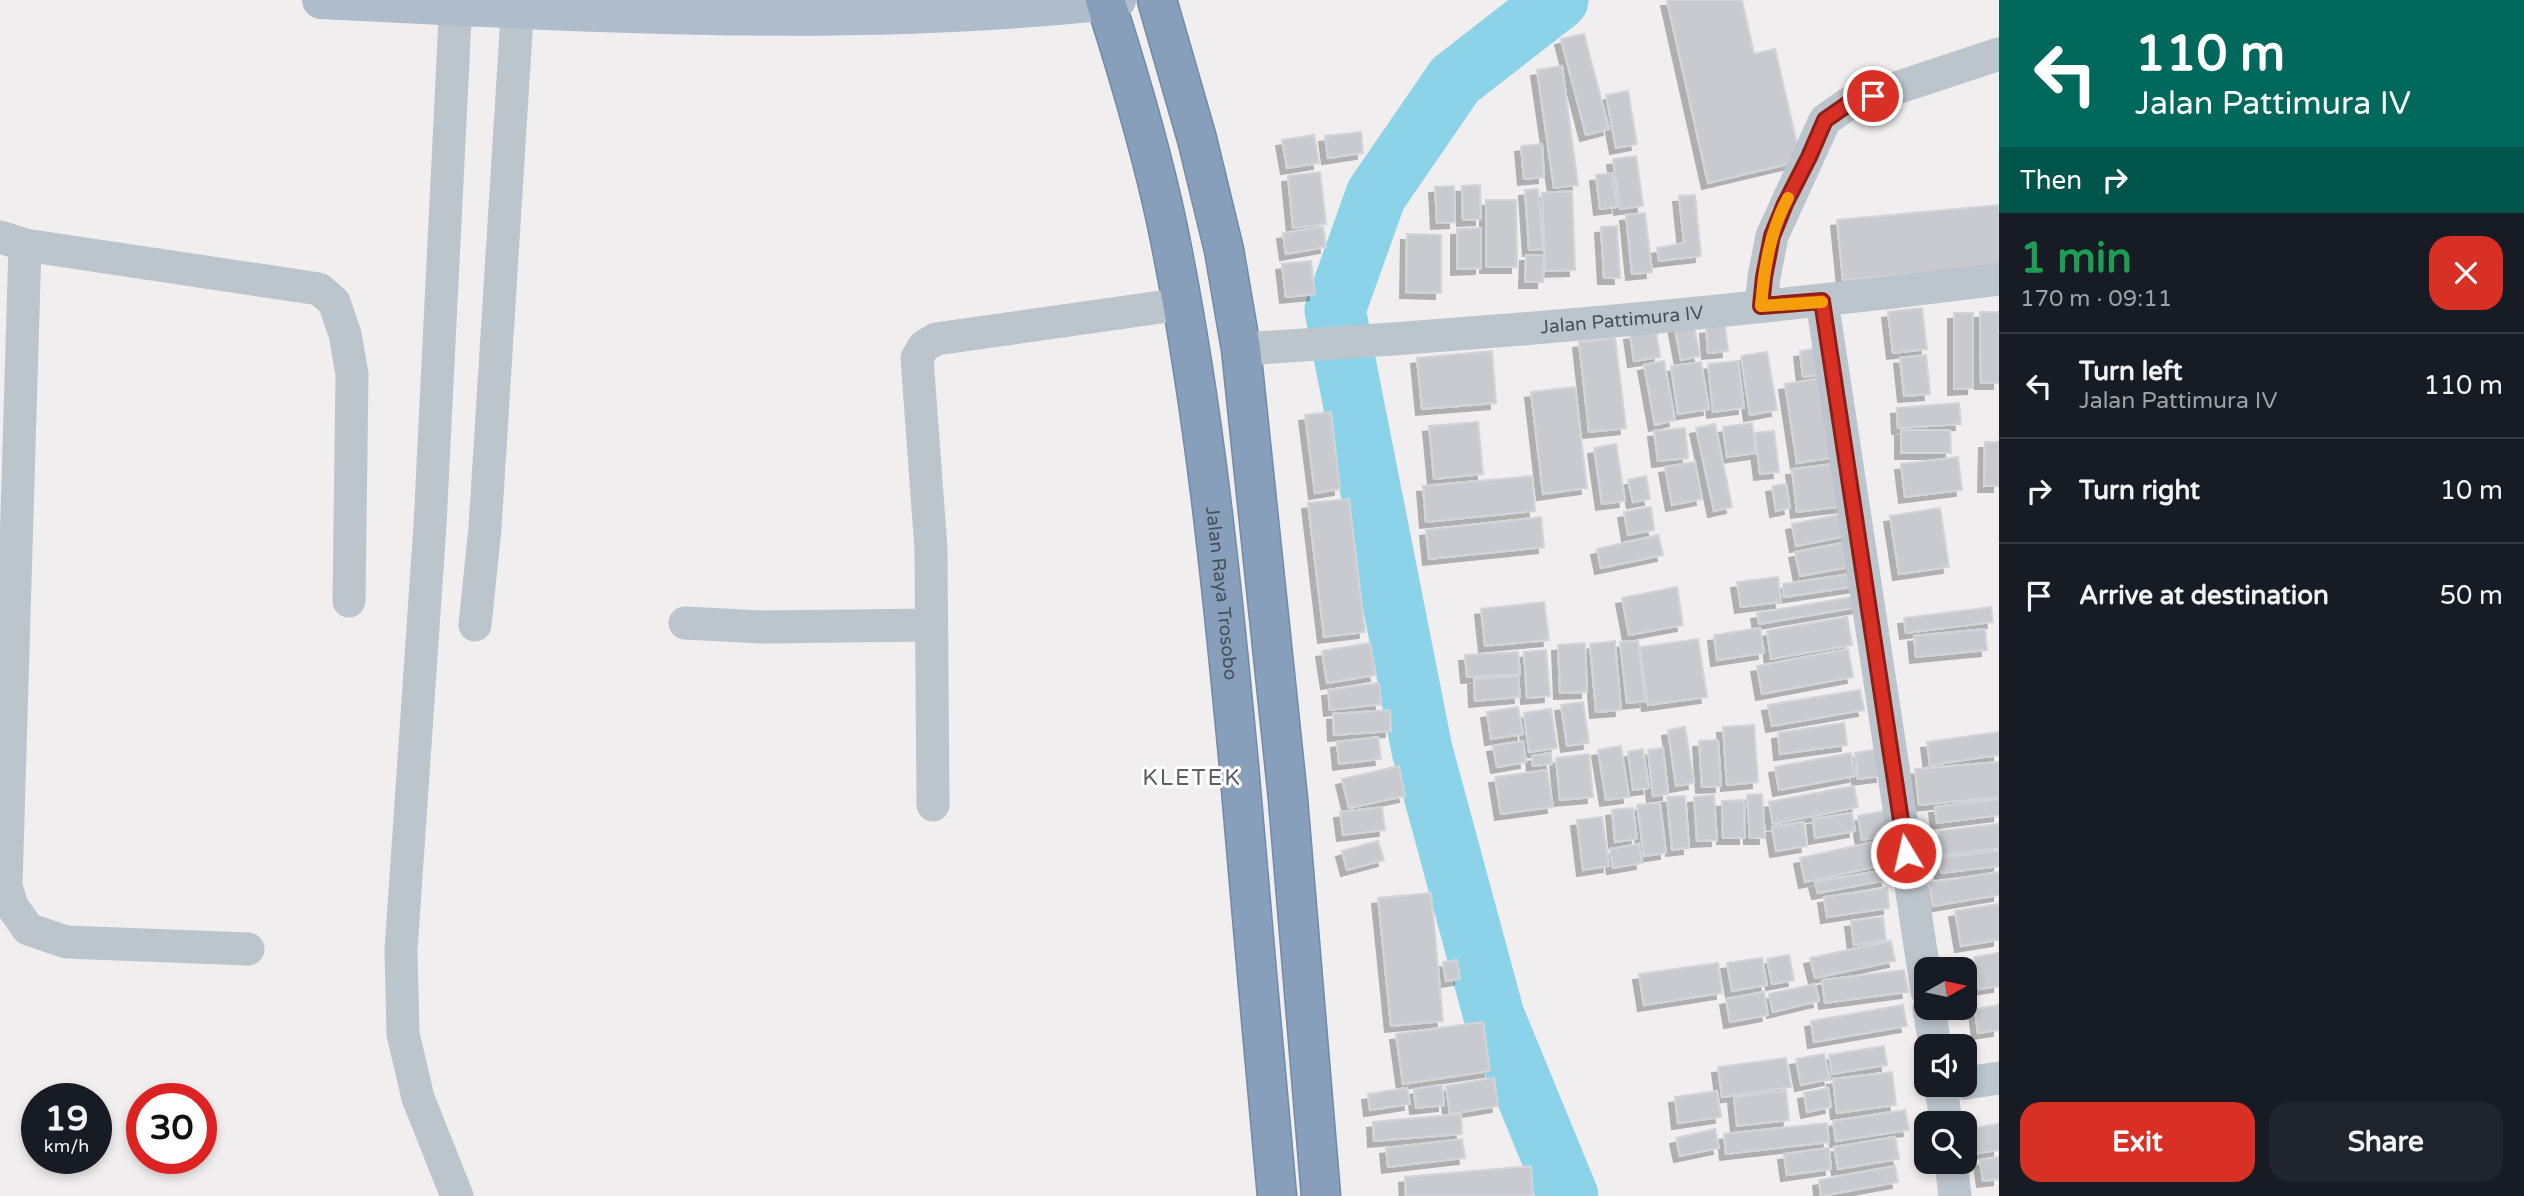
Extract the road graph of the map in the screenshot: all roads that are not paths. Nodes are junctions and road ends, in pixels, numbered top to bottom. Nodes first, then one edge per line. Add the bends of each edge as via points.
1 (321, 0) edge
2 (1109, 0) edge
3 (1157, 0) edge
4 (487, 5) edge
5 (1999, 54) edge
6 (12, 241) edge
7 (1999, 279) edge
8 (1822, 301) junction
9 (1182, 304) junction
10 (1761, 306) junction
11 (1241, 349) junction
12 (459, 527) junction
13 (349, 601) dead end
14 (685, 623) dead end
15 (475, 625) dead end
16 (932, 625) junction
17 (933, 804) dead end
18 (248, 949) dead end
19 (1922, 957) edge
20 (1999, 1078) edge
21 (1977, 1081) edge
22 (1952, 1174) edge
23 (457, 1196) edge
24 (1277, 1196) edge
25 (1321, 1196) edge
26 (1955, 1196) edge

1 - 4 main road
2 - 4 main road via 900,16 633,15
2 - 9 highway, Jalan Raya Trosobo via 1168,226
3 - 11 highway via 1224,250
4 - 12 street
4 - 12 street
5 - 10 street via 1848,104 1825,120 1772,236
6 - 13 street via 319,289 334,302 352,374
6 - 18 street via 6,886 12,906 28,929 66,942
7 - 8 street, Jalan Pattimura IV
8 - 10 street, Jalan Pattimura IV
8 - 19 street
9 - 16 street via 936,339 924,346 917,358
9 - 24 highway, Jalan Raya Trosobo via 1224,603
10 - 11 street, Jalan Pattimura IV
11 - 25 highway via 1288,799
12 - 15 street
12 - 23 street via 401,950 403,1034 418,1098
14 - 16 street
16 - 17 street
20 - 21 street
22 - 26 street

